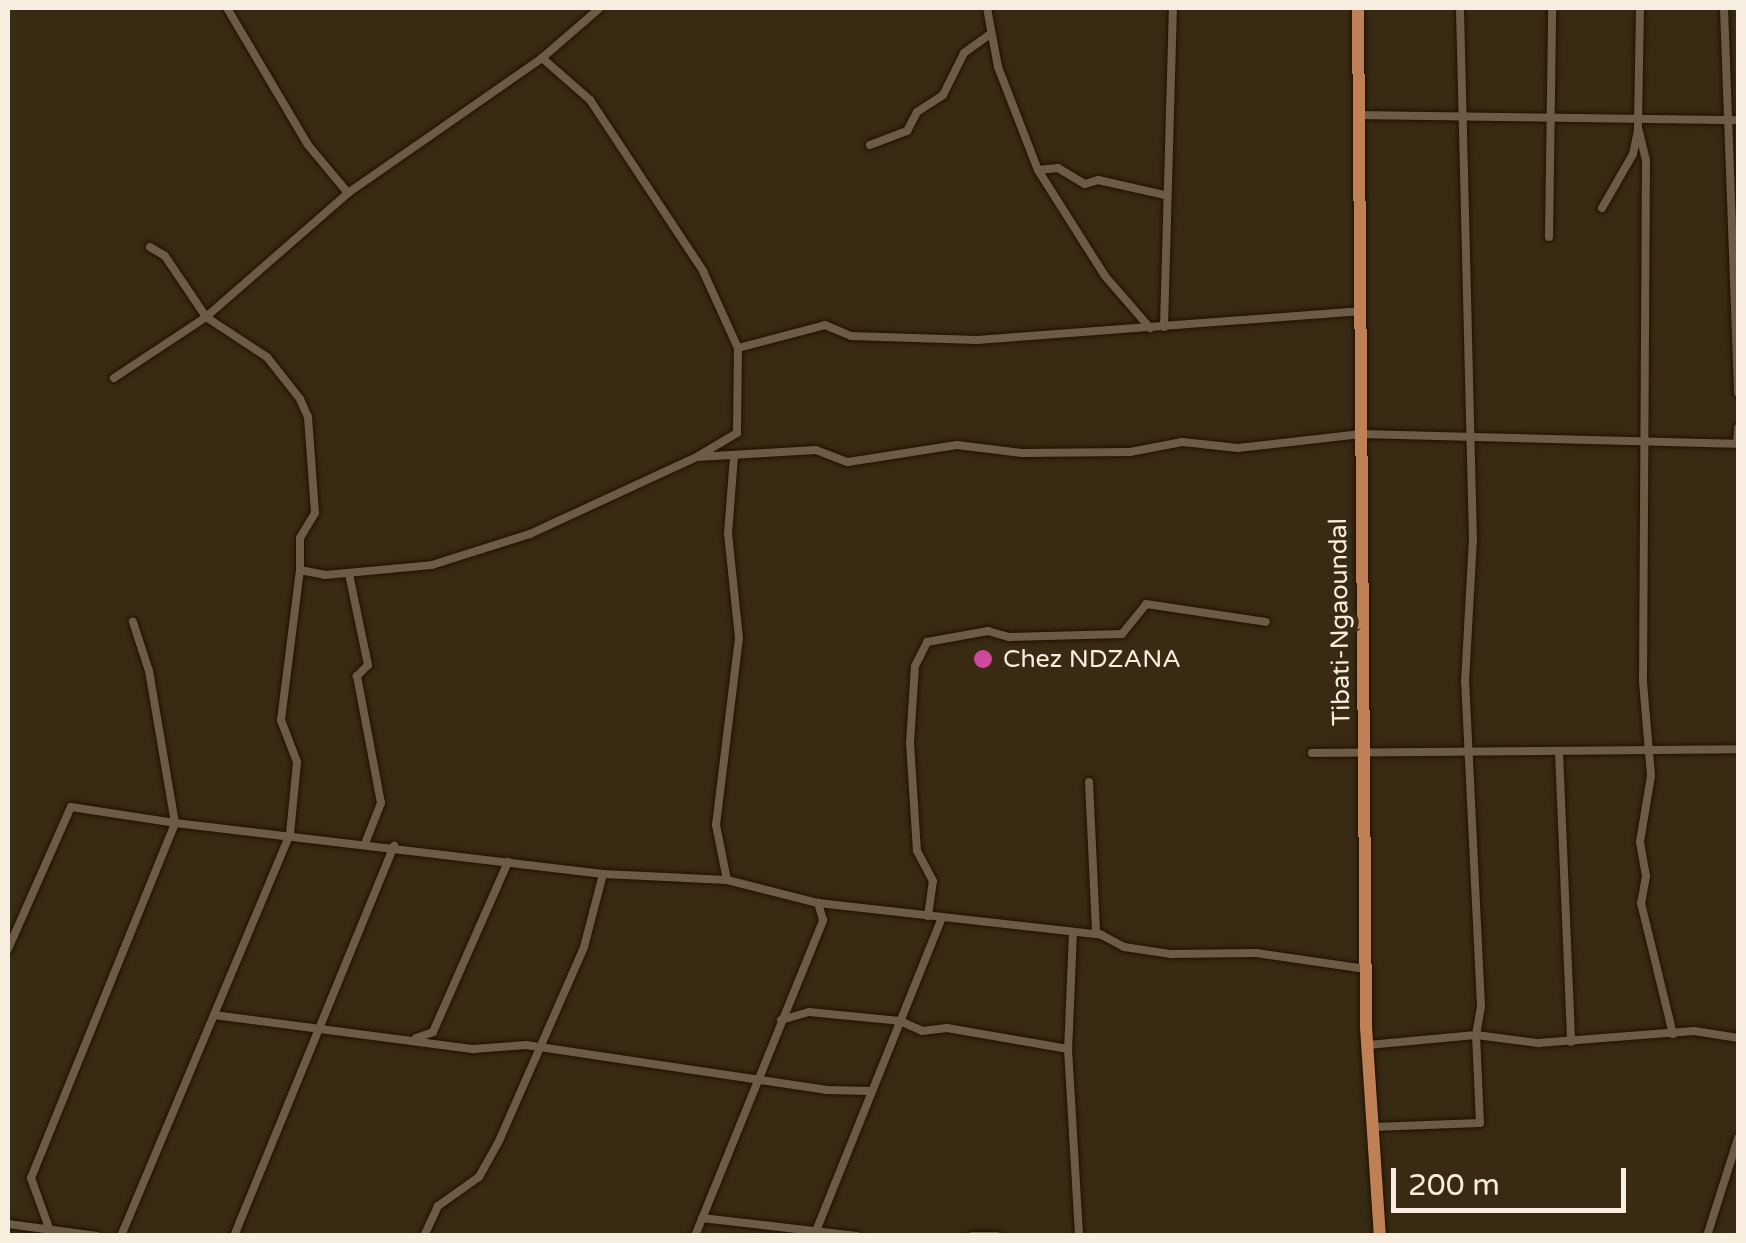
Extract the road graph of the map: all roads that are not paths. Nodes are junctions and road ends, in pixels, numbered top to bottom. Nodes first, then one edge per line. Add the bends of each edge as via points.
1 (227, 8) edge
2 (600, 8) edge
3 (987, 8) edge
4 (1173, 8) edge
5 (1358, 8) edge
6 (1460, 8) edge
7 (1552, 8) edge
8 (1640, 8) edge
9 (1724, 8) edge
10 (990, 34) junction
11 (542, 58) junction
12 (1358, 115) junction
13 (1550, 119) junction
14 (1462, 120) junction
15 (1725, 120) junction
16 (1738, 120) edge
17 (1638, 123) junction
18 (870, 145) dead end
19 (1038, 170) junction
20 (348, 194) junction
21 (1165, 196) junction
22 (1602, 208) dead end
23 (1550, 237) dead end
24 (150, 247) dead end
25 (1360, 311) junction
26 (206, 317) junction
27 (1164, 326) junction
28 (1150, 328) junction
29 (738, 348) junction
30 (114, 378) dead end
31 (1738, 392) edge
32 (1738, 428) edge
33 (1361, 434) junction
34 (1467, 435) junction
35 (1641, 440) junction
36 (1738, 444) edge
37 (734, 456) junction
38 (697, 457) junction
39 (300, 570) junction
40 (349, 574) junction
41 (133, 622) dead end
42 (1266, 622) dead end
43 (1471, 747) junction
44 (1738, 749) edge
45 (1648, 750) junction
46 (1364, 751) junction
47 (1559, 752) junction
48 (1312, 753) dead end
49 (1089, 782) dead end
50 (175, 823) junction
51 (290, 834) junction
52 (366, 841) junction
53 (394, 845) junction
54 (508, 862) junction
55 (603, 874) junction
56 (727, 880) junction
57 (818, 903) junction
58 (928, 916) junction
59 (942, 917) junction
60 (1073, 932) junction
61 (1102, 935) junction
62 (8, 949) edge
63 (1366, 969) junction
64 (214, 1014) junction
65 (781, 1020) junction
66 (900, 1021) junction
67 (320, 1026) junction
68 (1673, 1034) junction
69 (1476, 1035) junction
70 (416, 1038) junction
71 (1738, 1038) edge
72 (1572, 1042) junction
73 (1368, 1045) junction
74 (1068, 1048) junction
75 (540, 1050) junction
76 (758, 1078) junction
77 (872, 1091) junction
78 (1373, 1127) junction
79 (1738, 1138) edge
80 (702, 1218) junction
81 (8, 1224) edge
82 (49, 1228) junction
83 (815, 1233) edge
84 (97, 1236) edge
85 (121, 1236) edge
86 (234, 1236) edge
87 (424, 1236) edge
88 (694, 1236) edge
89 (857, 1236) edge
90 (972, 1236) edge
91 (998, 1236) edge
92 (1079, 1236) edge
93 (1380, 1236) edge
94 (1707, 1236) edge

1 - 20 street via 308,145
2 - 11 street
3 - 10 street
4 - 21 street
5 - 12 highway, Tibati-Ngaoundal
6 - 14 street
7 - 13 street
8 - 17 street
9 - 15 street
10 - 18 street via 964,54 943,94 906,131
10 - 19 street
11 - 20 street
11 - 29 street via 600,116 703,272
12 - 14 street
12 - 25 highway, Tibati-Ngaoundal
13 - 14 street
13 - 17 street
13 - 23 street
14 - 34 street via 1470,282
15 - 16 street
15 - 17 street
15 - 31 street
17 - 22 street via 1633,154
17 - 35 street via 1646,161
19 - 21 street via 1058,168 1085,184 1098,180
19 - 28 street via 1106,276
20 - 26 street
21 - 27 street
24 - 26 street via 165,256
25 - 27 street
25 - 33 highway, Tibati-Ngaoundal
26 - 30 street
26 - 39 street via 267,357 308,417 315,512 300,538
27 - 28 street
28 - 29 street via 977,340 851,336 825,325
29 - 38 street via 737,433
32 - 36 street
33 - 34 street
33 - 37 street via 1238,448 1182,442 1130,452 1022,453 957,445 848,462 816,450
33 - 46 highway, Tibati-Ngaoundal
34 - 35 street
34 - 43 street via 1474,541 1465,677
35 - 36 street
35 - 45 street
37 - 38 street
37 - 56 street via 728,534 740,638 716,825
38 - 40 street via 530,534 432,565
39 - 40 street
39 - 51 street via 281,720 297,762
40 - 52 street via 368,666 357,676 381,803
41 - 50 street via 153,690
42 - 58 street via 1146,604 1122,634 1009,637 988,631 927,642 916,666 910,743 917,851 934,881
43 - 46 street
43 - 47 street
43 - 69 street via 1481,993
44 - 45 street
45 - 47 street
45 - 68 street via 1641,913 1670,1002
46 - 48 street
46 - 63 highway, Tibati-Ngaoundal
47 - 72 street
49 - 61 street via 1096,887 1091,925
50 - 51 street
50 - 62 street via 71,808
50 - 82 street via 31,1178
51 - 52 street
51 - 64 street
52 - 53 street
53 - 54 street
53 - 67 street
54 - 55 street
54 - 70 street via 433,1032
55 - 56 street
55 - 75 street via 584,947
56 - 57 street
57 - 58 street
57 - 65 street via 823,920
58 - 59 street
59 - 60 street
59 - 66 street
60 - 61 street
60 - 74 street
61 - 63 street via 1124,948 1241,952
63 - 73 highway, Tibati-Ngaoundal
64 - 67 street via 232,1022 274,1018
64 - 85 street
65 - 66 street via 808,1012
65 - 76 street
66 - 74 street via 922,1031 947,1028
66 - 77 street
67 - 70 street
67 - 86 street
68 - 71 street
68 - 72 street
69 - 72 street
69 - 73 street
69 - 78 street via 1480,1123
70 - 75 street via 474,1049 508,1044
73 - 78 highway, Tibati-Ngaoundal
74 - 92 street
75 - 76 street
75 - 87 street via 479,1177 438,1206
76 - 77 street
76 - 80 street
77 - 83 street
78 - 93 highway, Tibati-Ngaoundal
79 - 94 street
80 - 83 street
80 - 88 street
81 - 82 street
82 - 84 street
83 - 89 street
90 - 91 street

